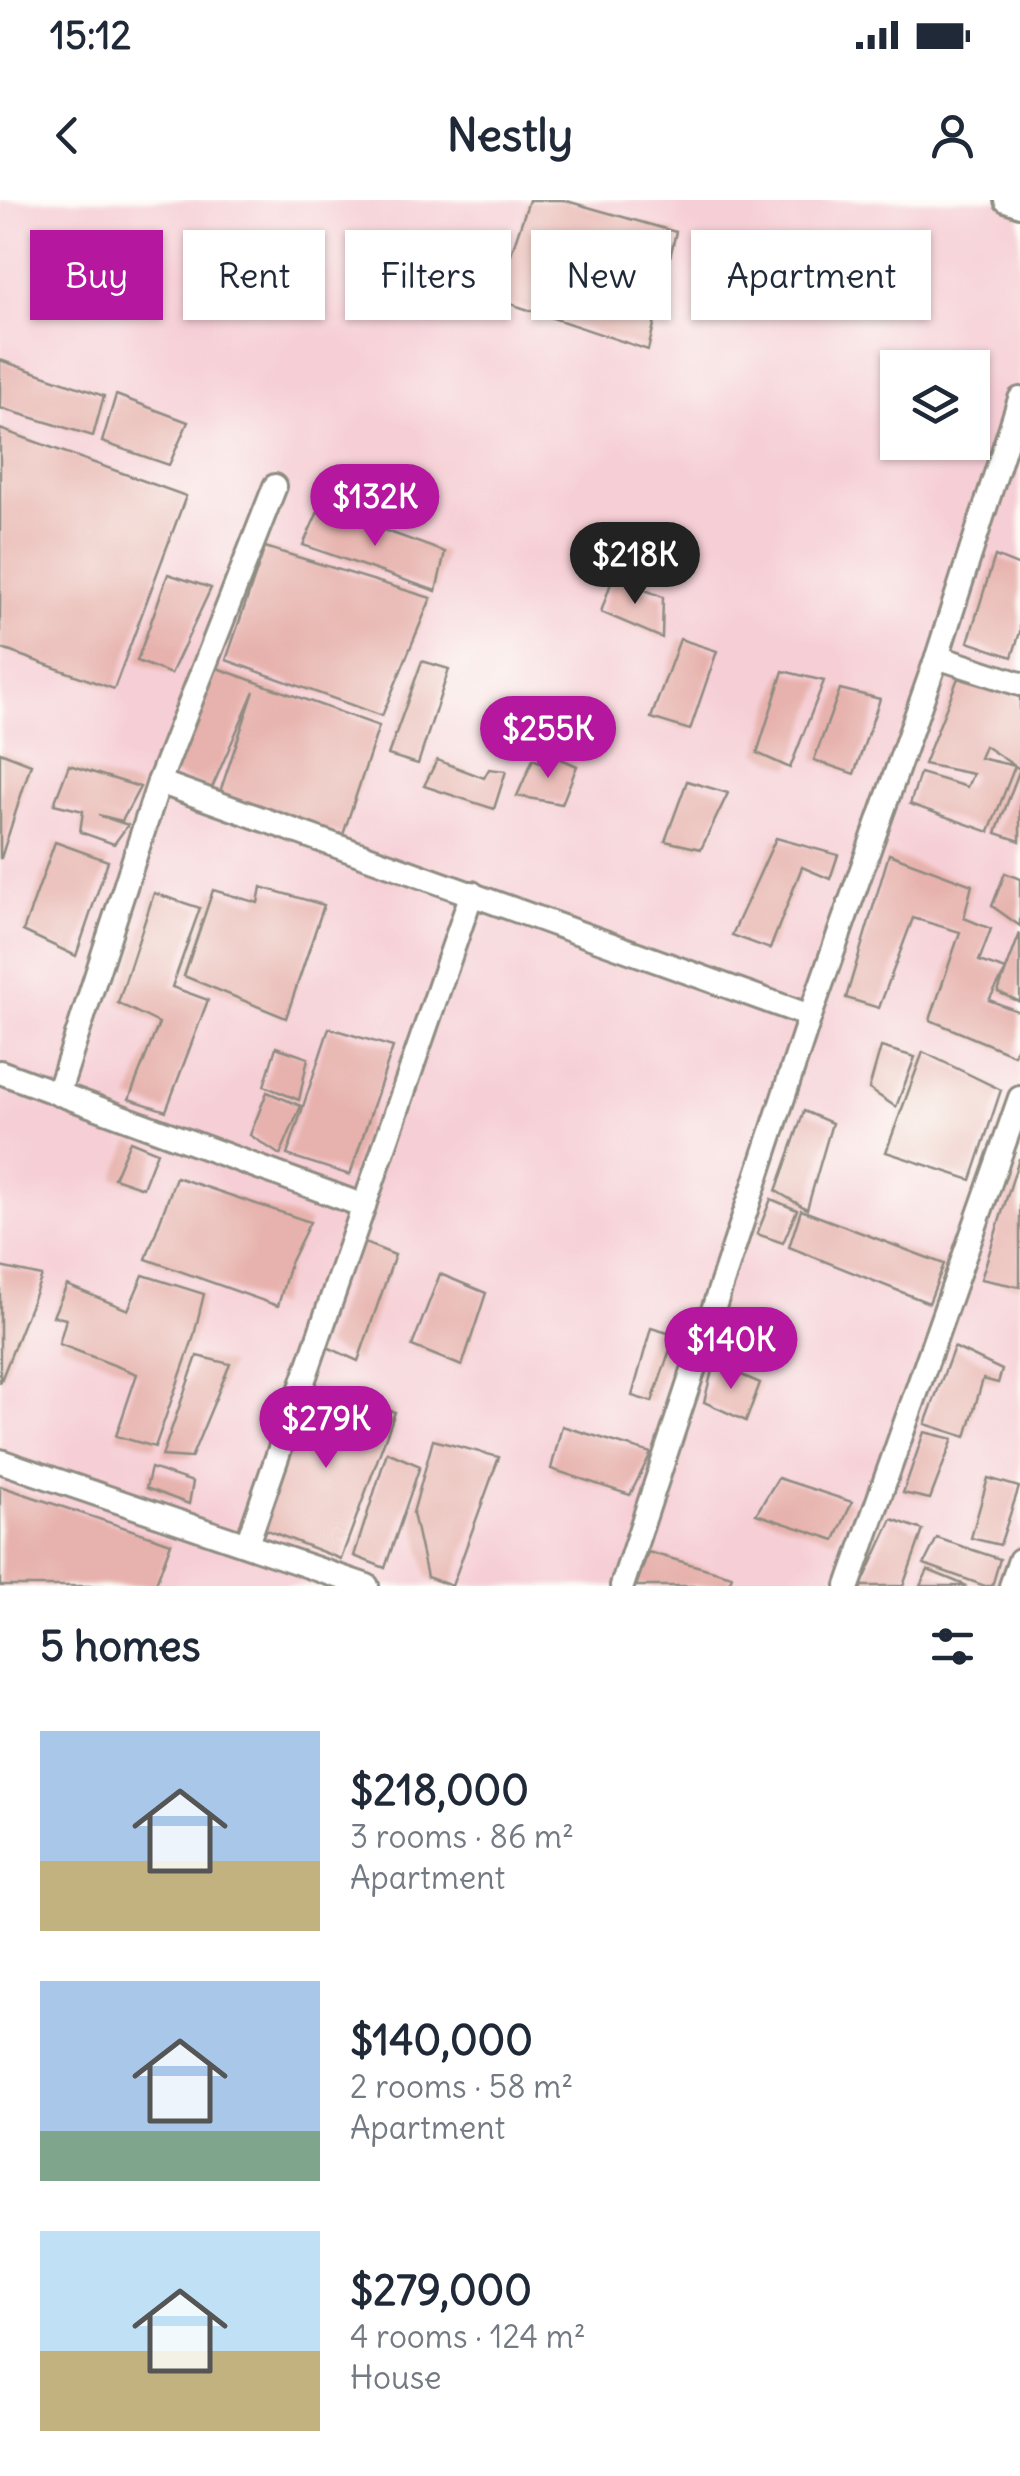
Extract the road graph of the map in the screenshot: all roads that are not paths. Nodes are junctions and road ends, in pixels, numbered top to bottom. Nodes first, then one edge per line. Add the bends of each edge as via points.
1 (1006, 200) edge
2 (1020, 205) edge
3 (1020, 399) edge
4 (275, 486) dead end
5 (937, 657) junction
6 (1020, 684) edge
7 (159, 782) junction
8 (472, 894) junction
9 (810, 1016) junction
10 (0, 1072) edge
11 (58, 1094) junction
12 (1020, 1098) edge
13 (364, 1206) junction
14 (0, 1460) edge
15 (247, 1544) junction
16 (1020, 1560) edge
17 (367, 1586) edge
18 (622, 1586) edge
19 (848, 1586) edge
20 (1011, 1586) edge

1 - 2 street
3 - 5 street
4 - 7 street
5 - 6 street
5 - 9 street
7 - 8 street
7 - 11 street
8 - 9 street
8 - 13 street
9 - 18 street
10 - 11 street
11 - 13 street
12 - 19 street
13 - 15 street
14 - 15 street
15 - 17 street
16 - 20 street

